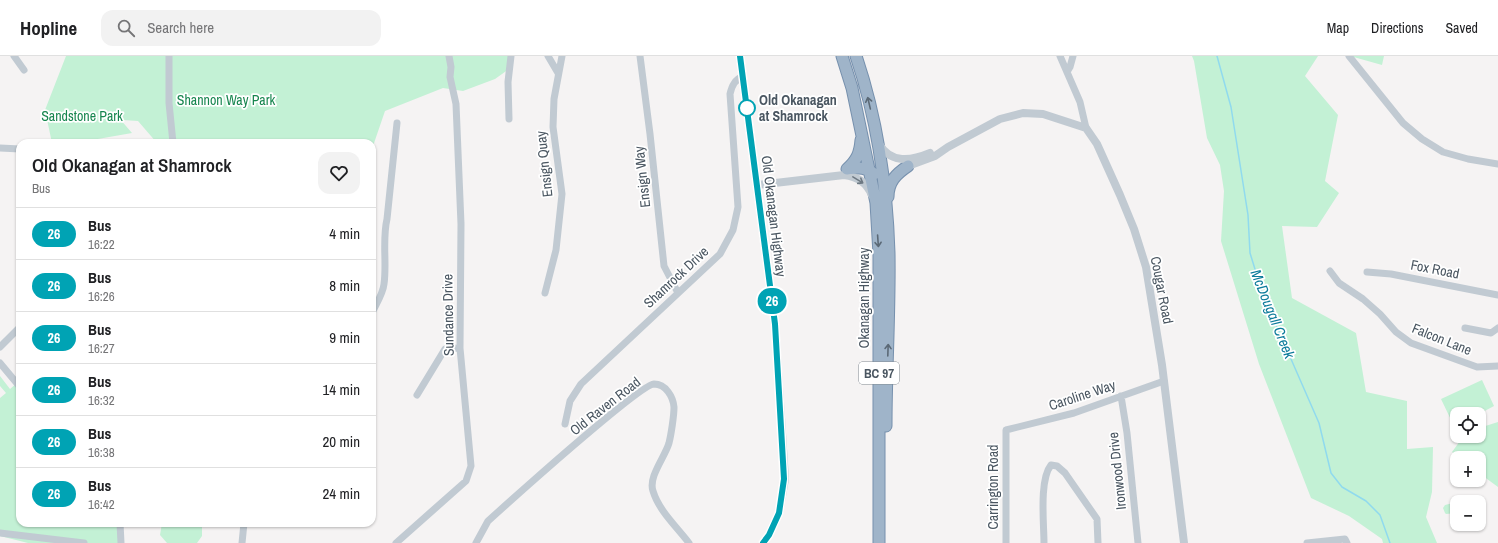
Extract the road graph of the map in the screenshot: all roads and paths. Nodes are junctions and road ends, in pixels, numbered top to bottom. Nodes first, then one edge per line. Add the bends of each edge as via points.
1 (14, 56) edge
2 (169, 56) edge
3 (449, 56) edge
4 (511, 56) edge
5 (548, 56) edge
6 (562, 56) edge
7 (640, 56) edge
8 (740, 56) edge
9 (842, 56) edge
10 (856, 56) edge
11 (1060, 56) edge
12 (1072, 56) edge
13 (1349, 56) edge
14 (24, 70) dead end
15 (1067, 72) junction
16 (558, 73) junction
17 (743, 76) junction
18 (510, 119) dead end
19 (398, 123) dead end
20 (861, 127) junction
21 (1086, 128) junction
22 (173, 139) edge
23 (877, 141) junction
24 (948, 147) junction
25 (0, 148) edge
26 (16, 149) edge
27 (1498, 164) edge
28 (908, 166) junction
29 (847, 169) junction
30 (870, 170) junction
31 (882, 170) junction
32 (807, 178) junction
33 (757, 184) junction
34 (876, 202) junction
35 (887, 220) junction
36 (1330, 271) dead end
37 (1367, 272) dead end
38 (545, 293) dead end
39 (678, 293) junction
40 (1498, 295) edge
41 (376, 304) edge
42 (1465, 328) dead end
43 (1498, 328) edge
44 (16, 331) edge
45 (0, 347) edge
46 (460, 348) junction
47 (0, 363) edge
48 (1498, 366) edge
49 (1164, 381) junction
50 (16, 382) edge
51 (417, 395) dead end
52 (1121, 396) junction
53 (565, 424) dead end
54 (1006, 430) joint
55 (120, 527) edge
56 (244, 527) edge
57 (0, 533) edge
58 (54, 541) edge
59 (84, 543) edge
60 (120, 543) edge
61 (242, 543) edge
62 (396, 543) edge
63 (476, 543) edge
64 (689, 543) edge
65 (763, 543) edge
66 (879, 543) edge
67 (886, 543) edge
68 (1006, 543) edge
69 (1044, 543) edge
70 (1098, 543) edge
71 (1138, 543) edge
72 (1184, 543) edge
73 (1307, 543) edge
74 (1347, 543) edge

1 - 14 street
2 - 22 street via 169,103
3 - 46 street, Sundance Drive via 450,77 456,104 460,224
4 - 18 street via 508,82
5 - 16 street
6 - 16 street, Ensign Quay
7 - 39 street, Ensign Way via 664,266
8 - 17 street, Old Okanagan Highway
9 - 20 highway, Okanagan Highway / BC 97
23 -> 10 highway, Okanagan Highway / BC 97
11 - 15 street, Cougar Road
12 - 15 street
13 - 27 street via 1403,123 1422,139 1443,152
15 - 21 street, Cougar Road via 1080,102
16 - 38 street, Ensign Quay via 553,126 562,194 556,250
17 - 33 street, Old Okanagan Highway
17 - 39 street, Shamrock Drive via 733,84 730,94 738,207 733,230 720,254
19 - 41 street via 385,228 384,286
20 - 29 highway via 860,149 857,158
20 - 30 highway, Okanagan Highway / BC 97
20 - 31 highway via 871,143 874,162
21 - 24 street via 1043,114 1023,113 1000,119
21 - 49 street, Cougar Road via 1097,144 1120,195 1146,267
23 - 24 street via 890,157 902,160
23 - 31 highway, Okanagan Highway / BC 97
24 - 28 street via 935,156
25 - 26 street
28 - 31 highway
28 - 35 highway via 890,184
29 - 30 highway
29 - 32 street
30 - 34 highway, Okanagan Highway / BC 97
30 - 35 highway via 876,179 879,202
31 - 35 highway, Okanagan Highway / BC 97
32 - 33 street
32 -> 34 street via 854,176 869,189
33 - 65 street, Old Okanagan Highway via 775,324 784,479 779,513
34 -> 66 highway, Okanagan Highway / BC 97 via 879,254
67 -> 35 highway, Okanagan Highway / BC 97 via 889,299
36 - 48 street, Falcon Lane via 1339,283 1363,299 1396,332 1411,343 1477,367
37 - 40 street, Fox Road via 1391,274
39 - 53 street, Shamrock Drive via 581,384 570,401
42 - 43 street via 1492,333
44 - 45 street
46 - 51 street via 445,349
46 - 62 street, Sundance Drive via 471,466 466,481
47 - 50 street
49 - 52 street, Caroline Way
49 - 72 street, Cougar Road
52 - 54 street, Caroline Way via 1074,413
52 - 71 street, Ironwood Drive
54 - 68 street, Carrington Road
55 - 60 street
56 - 61 street
57 - 58 street
58 - 59 street
63 - 64 street, Old Raven Road via 488,521 619,408 654,384 664,388 672,396 674,408 669,443 652,480 652,490 657,501
69 - 70 street via 1044,486 1046,470 1050,465 1057,466 1065,473 1097,519
73 - 74 street via 1345,540

